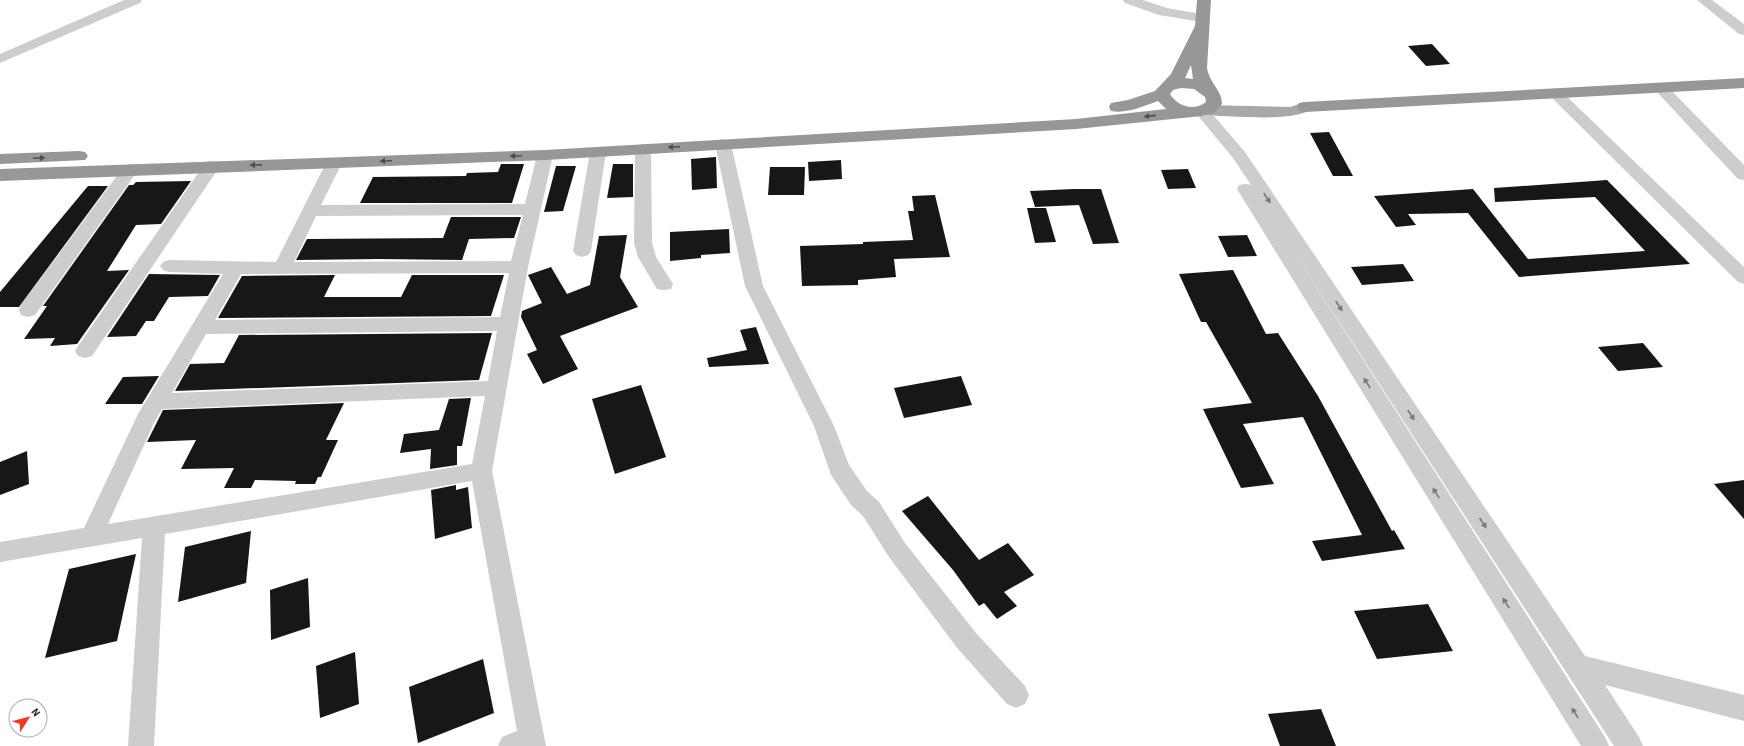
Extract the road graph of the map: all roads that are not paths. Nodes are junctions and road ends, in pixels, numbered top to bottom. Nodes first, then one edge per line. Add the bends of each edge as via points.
1 (135, 0) edge
2 (1130, 0) edge
3 (1204, 0) edge
4 (1704, 0) edge
5 (1202, 22) junction
6 (1744, 31) edge
7 (0, 59) edge
8 (1744, 83) edge
9 (1661, 88) junction
10 (1165, 90) junction
11 (1555, 94) junction
12 (1202, 106) junction
13 (1305, 107) joint
14 (723, 144) junction
15 (643, 149) junction
16 (598, 152) junction
17 (545, 155) junction
18 (0, 159) edge
19 (334, 163) junction
20 (212, 166) junction
21 (131, 170) junction
22 (0, 175) edge
23 (1744, 175) edge
24 (533, 209) junction
25 (310, 211) junction
26 (582, 251) dead end
27 (169, 266) dead end
28 (282, 267) junction
29 (520, 267) junction
30 (236, 268) junction
31 (1744, 278) edge
32 (664, 284) dead end
33 (28, 310) dead end
34 (508, 324) junction
35 (201, 327) junction
36 (85, 352) dead end
37 (496, 388) junction
38 (157, 401) junction
39 (481, 471) junction
40 (154, 526) junction
41 (91, 537) junction
42 (0, 552) edge
43 (1577, 666) junction
44 (1016, 695) dead end
45 (1744, 708) edge
46 (525, 744) edge
47 (141, 746) edge
48 (1596, 746) edge
49 (1630, 746) edge

1 - 7 street
2 - 5 street
3 - 5 highway
4 - 6 street
5 - 10 highway via 1178,76
5 - 12 highway via 1199,68
8 - 9 highway
9 - 11 highway
9 - 23 street
10 - 12 highway via 1168,103
10 - 12 highway via 1176,83 1190,83
18 -> 10 highway via 362,148 1069,118 1131,105
11 - 13 highway
11 - 31 street
12 - 13 main road via 1290,112
12 -> 14 highway via 1076,124
12 -> 43 street via 1239,155
48 -> 12 street via 1224,155
14 -> 15 highway
14 - 44 street via 754,286 824,426 839,468 962,635
15 - 16 highway
15 - 32 street via 643,243 647,257
16 - 17 highway
16 - 26 street
17 -> 19 highway
17 - 24 street
19 -> 20 highway
19 - 25 street
20 - 21 highway
20 - 36 street
21 - 22 highway
21 - 33 street
24 - 25 street
24 - 29 street
25 - 28 street
27 - 30 street
28 - 29 street
28 - 30 street
29 - 34 street
30 - 35 street
34 - 35 street
34 - 37 street
35 - 38 street
37 - 38 street
37 - 39 street
38 - 41 street via 145,420
39 - 40 street
39 - 46 street
40 - 41 street
40 - 47 street
41 - 42 street
43 - 45 street
43 - 49 street

